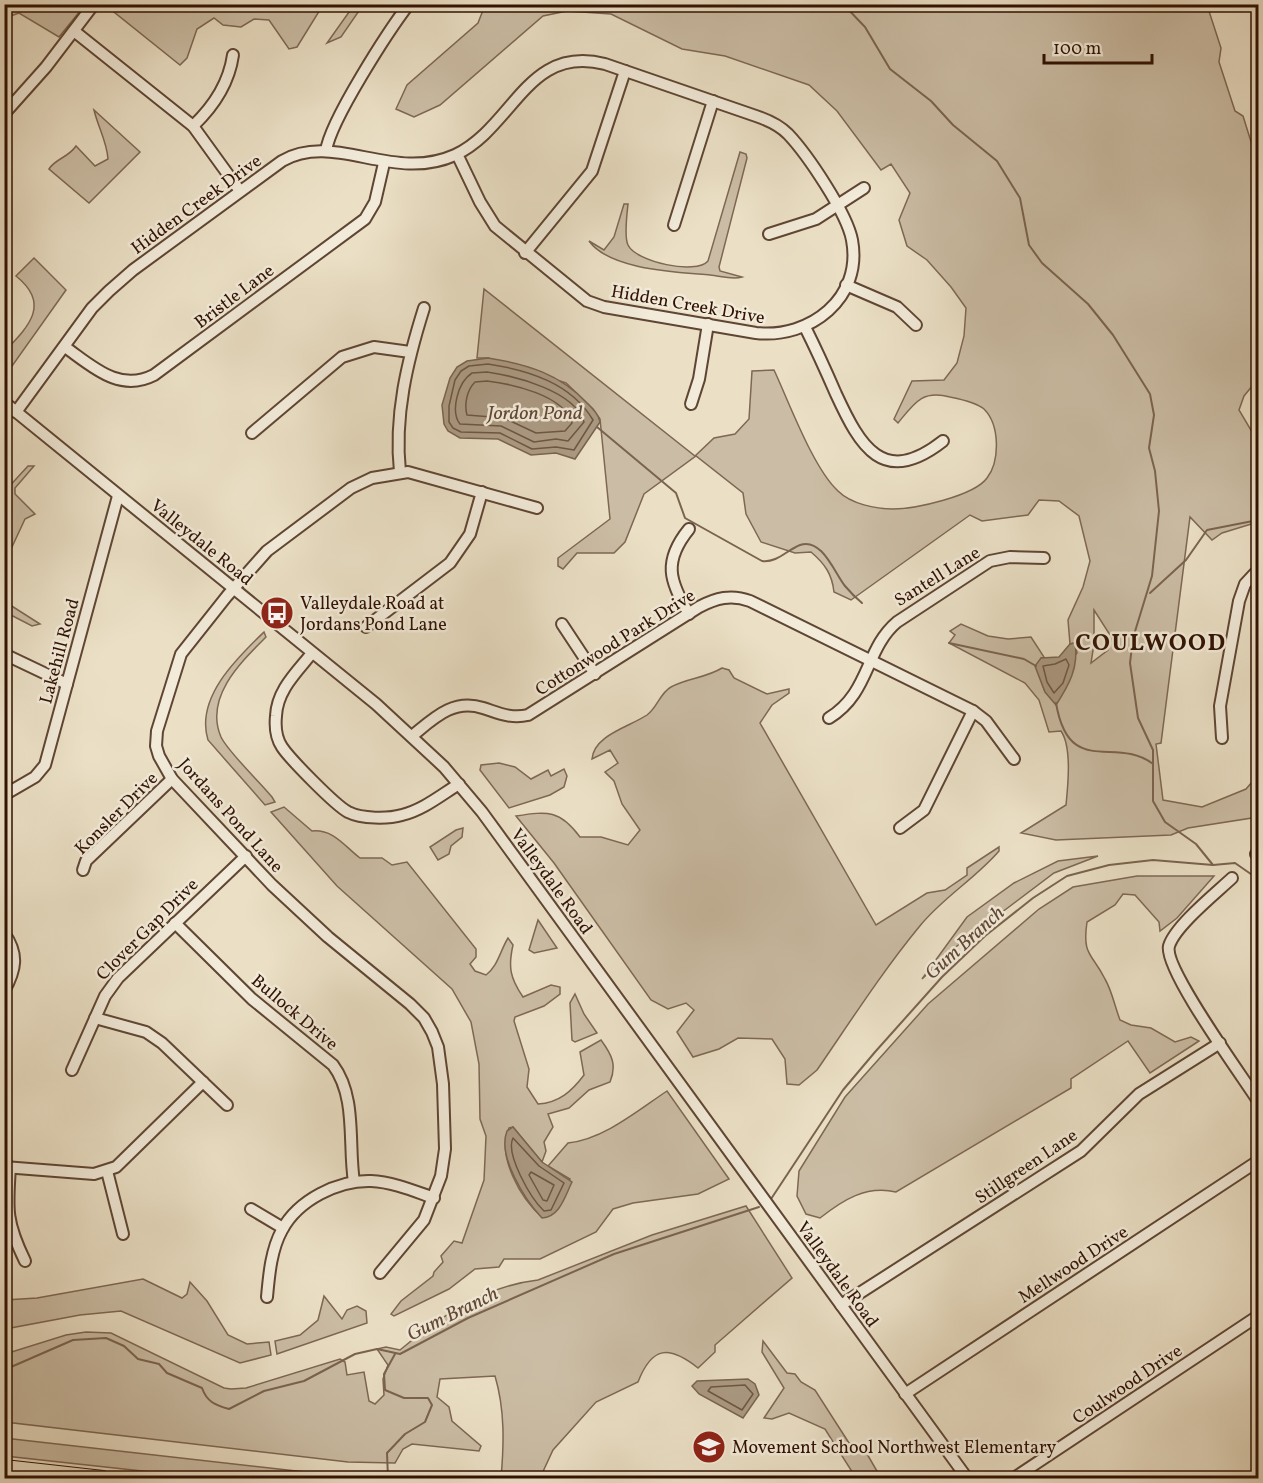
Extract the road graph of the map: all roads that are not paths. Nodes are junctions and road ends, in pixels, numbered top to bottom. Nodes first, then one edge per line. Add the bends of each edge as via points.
1 (94, 4) edge
2 (409, 4) edge
3 (74, 31) junction
4 (233, 55) dead end
5 (625, 71) junction
6 (713, 101) junction
7 (4, 114) edge
8 (193, 126) junction
9 (326, 151) junction
10 (457, 154) junction
11 (384, 163) junction
12 (864, 188) dead end
13 (240, 191) junction
14 (837, 206) junction
15 (674, 225) dead end
16 (769, 234) dead end
17 (525, 253) junction
18 (846, 285) junction
19 (424, 308) dead end
20 (708, 324) junction
21 (916, 325) dead end
22 (805, 327) junction
23 (65, 347) junction
24 (410, 352) junction
25 (4, 402) edge
26 (691, 404) dead end
27 (16, 412) junction
28 (252, 433) dead end
29 (943, 441) dead end
30 (400, 472) junction
31 (482, 492) junction
32 (118, 496) junction
33 (537, 508) dead end
34 (689, 529) dead end
35 (1044, 558) dead end
36 (1258, 570) edge
37 (233, 588) junction
38 (689, 614) junction
39 (562, 624) dead end
40 (366, 627) dead end
41 (312, 653) junction
42 (4, 654) edge
43 (872, 661) junction
44 (595, 674) junction
45 (67, 684) junction
46 (973, 711) junction
47 (829, 718) dead end
48 (412, 735) junction
49 (1222, 738) dead end
50 (1014, 759) dead end
51 (172, 779) junction
52 (459, 784) junction
53 (4, 795) edge
54 (900, 828) dead end
55 (246, 856) junction
56 (83, 870) dead end
57 (1232, 878) dead end
58 (175, 923) junction
59 (4, 933) edge
60 (4, 991) edge
61 (95, 1018) junction
62 (1220, 1043) junction
63 (72, 1070) dead end
64 (203, 1082) junction
65 (1258, 1101) edge
66 (227, 1105) dead end
67 (1258, 1161) edge
68 (7, 1167) edge
69 (107, 1171) junction
70 (354, 1182) junction
71 (434, 1198) junction
72 (251, 1209) dead end
73 (283, 1228) junction
74 (123, 1234) dead end
75 (26, 1261) dead end
76 (380, 1273) dead end
77 (267, 1297) dead end
78 (840, 1305) junction
79 (1258, 1316) edge
80 (905, 1394) junction
81 (4, 1467) edge
82 (72, 1477) edge
83 (103, 1479) edge
84 (967, 1479) edge
85 (1014, 1479) edge

1 - 3 street
2 - 9 street via 345,107 330,134
3 - 7 street
3 - 8 street
4 - 8 street via 218,96
5 - 6 street, Hidden Creek Drive
5 - 10 street, Hidden Creek Drive via 580,60 547,69 492,127
5 - 17 street via 592,171
6 - 14 street, Hidden Creek Drive via 779,127
6 - 15 street
8 - 13 street
9 - 11 street, Hidden Creek Drive
9 - 13 street, Hidden Creek Drive via 291,156
10 - 11 street, Hidden Creek Drive via 421,164
10 - 17 street, Hidden Creek Drive via 489,218
11 - 23 street, Bristle Lane via 375,202 365,219 154,375 130,383 118,381
12 - 14 street
13 - 23 street, Hidden Creek Drive via 109,291
14 - 16 street via 816,219
14 - 18 street, Hidden Creek Drive via 852,241 852,267
17 - 20 street, Hidden Creek Drive via 587,301
18 - 21 street via 897,307
18 - 22 street, Hidden Creek Drive via 827,313
19 - 24 street
20 - 22 street, Hidden Creek Drive via 771,334
20 - 26 street
22 - 29 street via 849,421 868,450 885,459 907,461
23 - 27 street, Hidden Creek Drive
24 - 28 street via 374,347 342,357
24 - 30 street via 400,409
25 - 27 street, Valleydale Road
27 - 32 street, Valleydale Road
30 - 31 street, Jordans Pond Lane
30 - 37 street, Jordans Pond Lane via 372,478 338,496 267,551
31 - 33 street, Jordans Pond Lane
31 - 40 street via 467,541 450,563
32 - 37 street, Valleydale Road
32 - 45 street, Lakehill Road
34 - 38 street via 678,543 671,573
35 - 43 street, Santell Lane via 1000,558 982,566 891,627
36 - 49 street via 1245,584 1239,601 1220,706
37 - 41 street, Valleydale Road
37 - 51 street, Jordans Pond Lane via 174,668 156,746
38 - 43 street, Cottonwood Park Drive via 718,598 739,597
38 - 44 street, Cottonwood Park Drive
39 - 44 street
41 - 48 street, Valleydale Road
41 - 52 street via 280,693 276,730 281,746 336,803 348,812 366,816 401,816
42 - 45 street
43 - 46 street, Cottonwood Park Drive
43 - 47 street, Santell Lane via 854,697
44 - 48 street, Cottonwood Park Drive via 528,715 512,717 463,705 446,709
45 - 53 street, Lakehill Road via 45,765 35,777
46 - 50 street, Cottonwood Park Drive via 986,721
46 - 54 street via 924,810
48 - 52 street, Valleydale Road
51 - 55 street, Jordans Pond Lane
51 - 56 street, Konsler Drive via 86,861
52 - 78 street, Valleydale Road
55 - 58 street, Clover Gap Drive
55 - 71 street, Jordans Pond Lane via 306,917 410,1004 432,1032 441,1061 445,1149
57 - 62 street via 1184,926 1169,948 1172,967
58 - 61 street, Clover Gap Drive via 117,978
58 - 70 street, Bullock Drive via 252,999 339,1073 347,1090
59 - 60 street via 15,958 13,974
61 - 63 street, Clover Gap Drive
61 - 64 street via 146,1032
62 - 65 street
62 - 78 street, Stillgreen Lane via 1140,1094 1081,1151
64 - 66 street
64 - 69 street via 125,1159
67 - 80 street, Mellwood Drive
68 - 69 street via 94,1174
68 - 75 street via 8,1221
69 - 74 street
70 - 71 street via 395,1185
70 - 73 street via 318,1196
71 - 76 street, Jordans Pond Lane via 424,1220
72 - 73 street
73 - 77 street via 275,1245
78 - 80 street, Valleydale Road
79 - 85 street, Coulwood Drive
80 - 84 street, Valleydale Road
81 - 82 main road
82 - 83 main road

